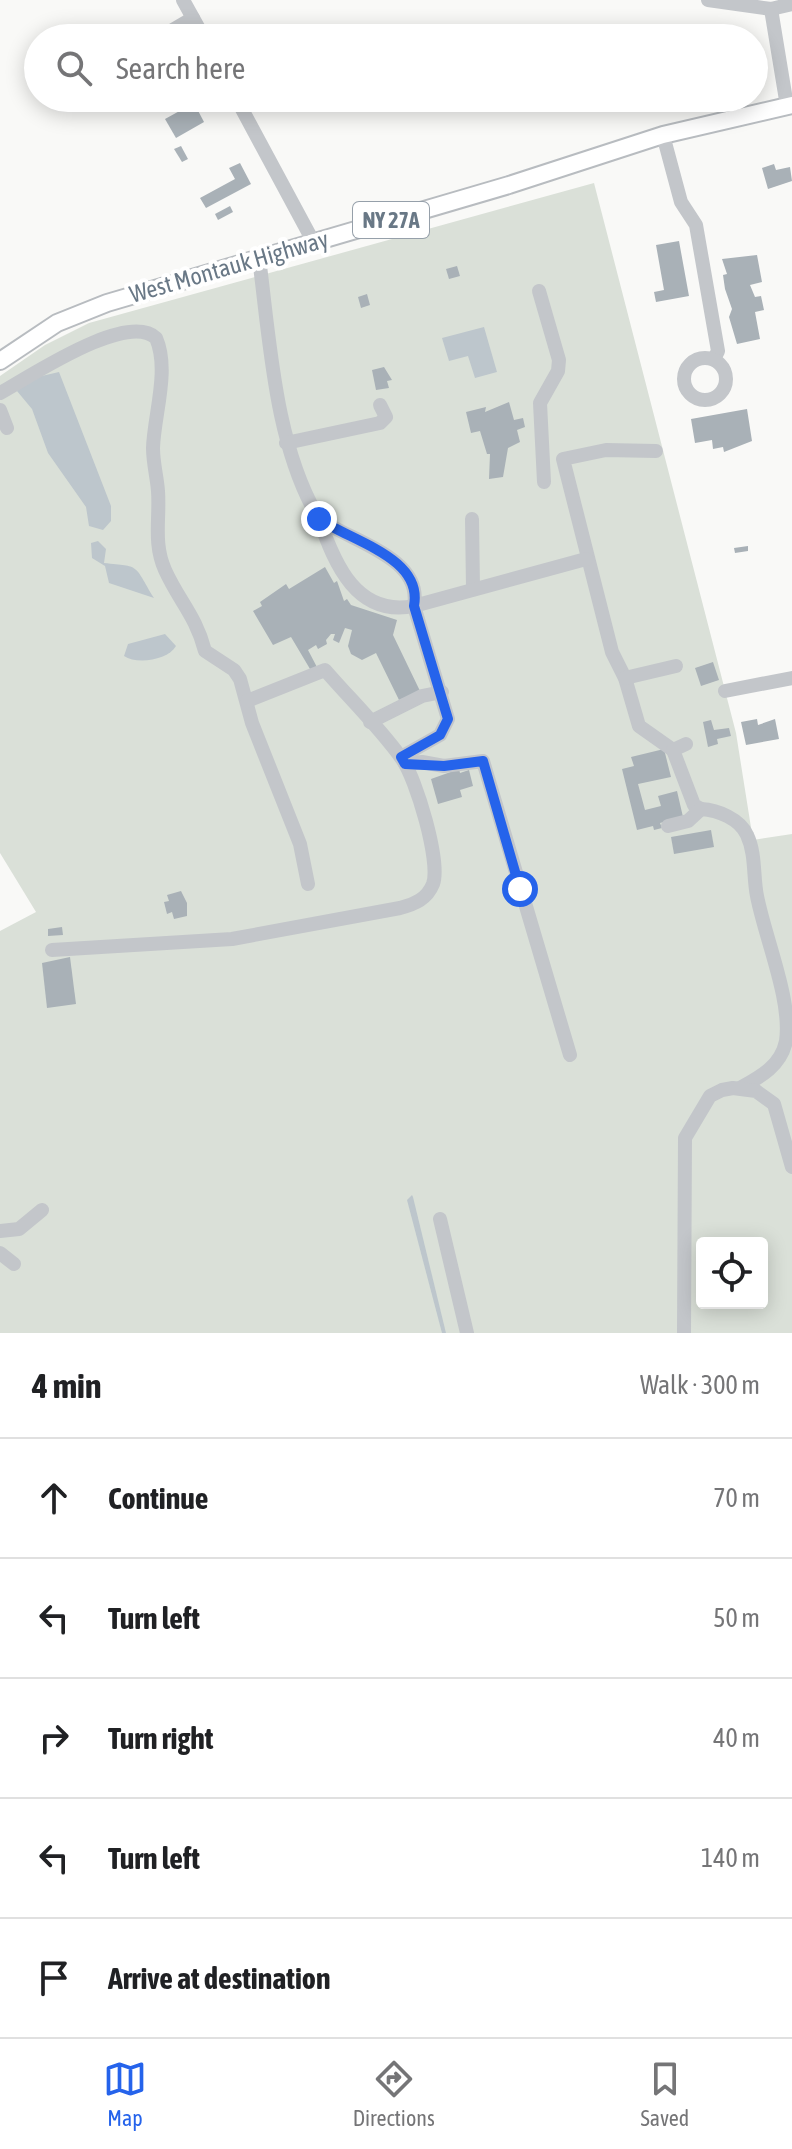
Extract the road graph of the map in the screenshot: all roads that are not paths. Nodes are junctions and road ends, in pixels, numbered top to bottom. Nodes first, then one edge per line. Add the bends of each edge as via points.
1 (183, 0) edge
2 (708, 0) edge
3 (741, 3) edge
4 (792, 4) edge
5 (771, 9) junction
6 (193, 18) junction
7 (183, 24) edge
8 (196, 24) edge
9 (790, 106) edge
10 (768, 111) edge
11 (244, 112) edge
12 (764, 112) edge
13 (663, 135) junction
14 (314, 243) junction
15 (259, 258) junction
16 (539, 291) dead end
17 (714, 359) dead end
18 (0, 361) edge
19 (0, 393) edge
20 (380, 405) dead end
21 (0, 410) edge
22 (7, 428) dead end
23 (286, 443) junction
24 (656, 451) dead end
25 (544, 482) dead end
26 (319, 519) junction
27 (472, 519) dead end
28 (586, 559) junction
29 (473, 588) junction
30 (414, 606) junction
31 (676, 666) dead end
32 (625, 678) junction
33 (792, 678) edge
34 (725, 691) dead end
35 (442, 692) junction
36 (247, 701) junction
37 (370, 722) junction
38 (403, 760) junction
39 (701, 809) junction
40 (668, 826) dead end
41 (308, 884) dead end
42 (52, 950) dead end
43 (570, 1055) dead end
44 (740, 1088) junction
45 (792, 1167) edge
46 (42, 1210) dead end
47 (440, 1219) dead end
48 (0, 1231) edge
49 (0, 1253) edge
50 (14, 1264) dead end
51 (467, 1333) edge
52 (684, 1333) edge

1 - 6 street
2 - 3 street
3 - 5 street
4 - 5 street
5 - 9 street
6 - 7 street
6 - 8 street
9 - 10 main road, West Montauk Highway / NY 27A
11 - 14 street
12 - 13 main road, West Montauk Highway / NY 27A
13 - 14 main road, West Montauk Highway / NY 27A
13 - 17 street via 681,202 696,225 718,351
14 - 15 main road, West Montauk Highway / NY 27A
15 - 18 main road, West Montauk Highway / NY 27A via 107,303 57,323
15 - 23 street
16 - 25 street via 559,360 540,403
19 - 36 street via 90,343 135,329 156,338 160,362 153,452 159,554 197,622 205,651 234,670
20 - 23 street via 386,417 380,423
21 - 22 street
23 - 26 street
24 - 28 street via 606,450 563,459
26 - 30 street via 401,566 417,592
26 - 30 street via 341,574 363,596 391,611
27 - 29 street
28 - 29 street
28 - 32 street via 612,652
29 - 30 street
30 - 35 street
31 - 32 street
32 - 39 street via 639,726 680,747 694,805
33 - 34 street
35 - 37 street
35 - 38 street via 448,719 440,735
36 - 37 street via 325,670
36 - 41 street via 300,844
37 - 38 street
38 - 42 street via 413,779 436,872 433,885 417,903 232,939
38 - 43 street via 444,766 483,761
39 - 40 street via 688,821
39 - 44 street via 733,819 747,834 787,1012 786,1042 776,1063
44 - 45 street via 756,1091 774,1104
44 - 52 street via 710,1096 685,1138
46 - 48 street via 19,1229
47 - 51 street
49 - 50 street

